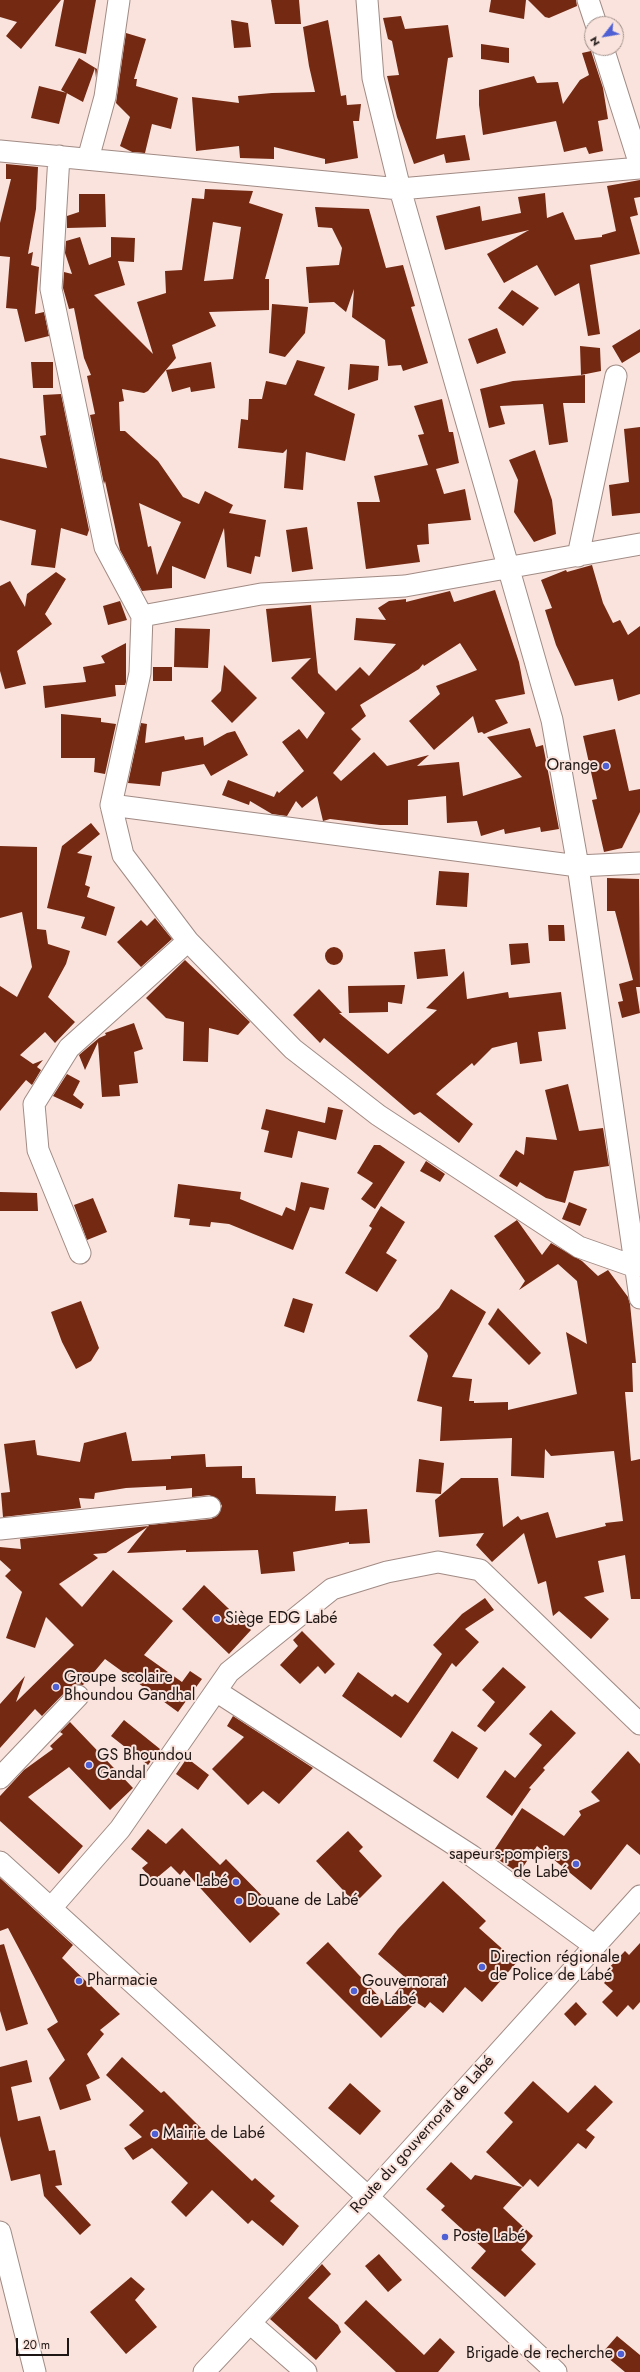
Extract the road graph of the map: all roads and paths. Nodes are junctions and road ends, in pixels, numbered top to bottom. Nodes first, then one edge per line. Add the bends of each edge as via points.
1 (119, 0) edge
2 (367, 0) edge
3 (588, 0) edge
4 (593, 16) edge
5 (606, 56) edge
6 (0, 151) edge
7 (59, 156) junction
8 (88, 159) junction
9 (640, 165) edge
10 (640, 168) edge
11 (400, 189) junction
12 (616, 376) dead end
13 (640, 544) edge
14 (578, 556) junction
15 (509, 569) junction
16 (142, 616) junction
17 (111, 805) junction
18 (640, 863) edge
19 (578, 866) junction
20 (188, 941) junction
21 (80, 1253) dead end
22 (636, 1267) junction
23 (640, 1298) edge
24 (210, 1507) dead end
25 (0, 1529) edge
26 (216, 1691) junction
27 (78, 1696) dead end
28 (640, 1724) edge
29 (0, 1778) edge
30 (0, 1862) edge
31 (640, 1896) edge
32 (52, 1908) junction
33 (595, 1946) junction
34 (368, 2197) junction
35 (0, 2232) edge
36 (250, 2323) junction
37 (35, 2372) edge
38 (204, 2372) edge
39 (306, 2372) edge
40 (556, 2372) edge

1 - 8 street via 105,97
2 - 11 street via 374,78
3 - 4 street
5 - 9 street
6 - 7 street
7 - 8 street
7 - 16 street via 51,289 105,547
8 - 11 street
10 - 11 street
11 - 15 street
12 - 14 street
13 - 14 street
14 - 15 street
15 - 16 street via 405,586 261,594
15 - 19 street via 552,720
16 - 17 street via 140,673
17 - 19 street
17 - 20 street via 123,855
18 - 19 street
19 - 22 street
20 - 21 street via 69,1048 34,1104 38,1150
20 - 22 street via 294,1049 378,1115 579,1247
22 - 23 street
24 - 25 street
26 - 28 street via 229,1672 332,1589 388,1572 438,1562 480,1570
26 - 32 street via 120,1829
26 - 33 street via 472,1856
27 - 29 street
30 - 32 street
31 - 33 street, Route du gouvernorat de Labé
32 - 34 street
33 - 34 street, Route du gouvernorat de Labé
34 - 36 street, Route du gouvernorat de Labé
34 - 40 street
35 - 37 street
36 - 38 street, Route du gouvernorat de Labé
36 - 39 street

